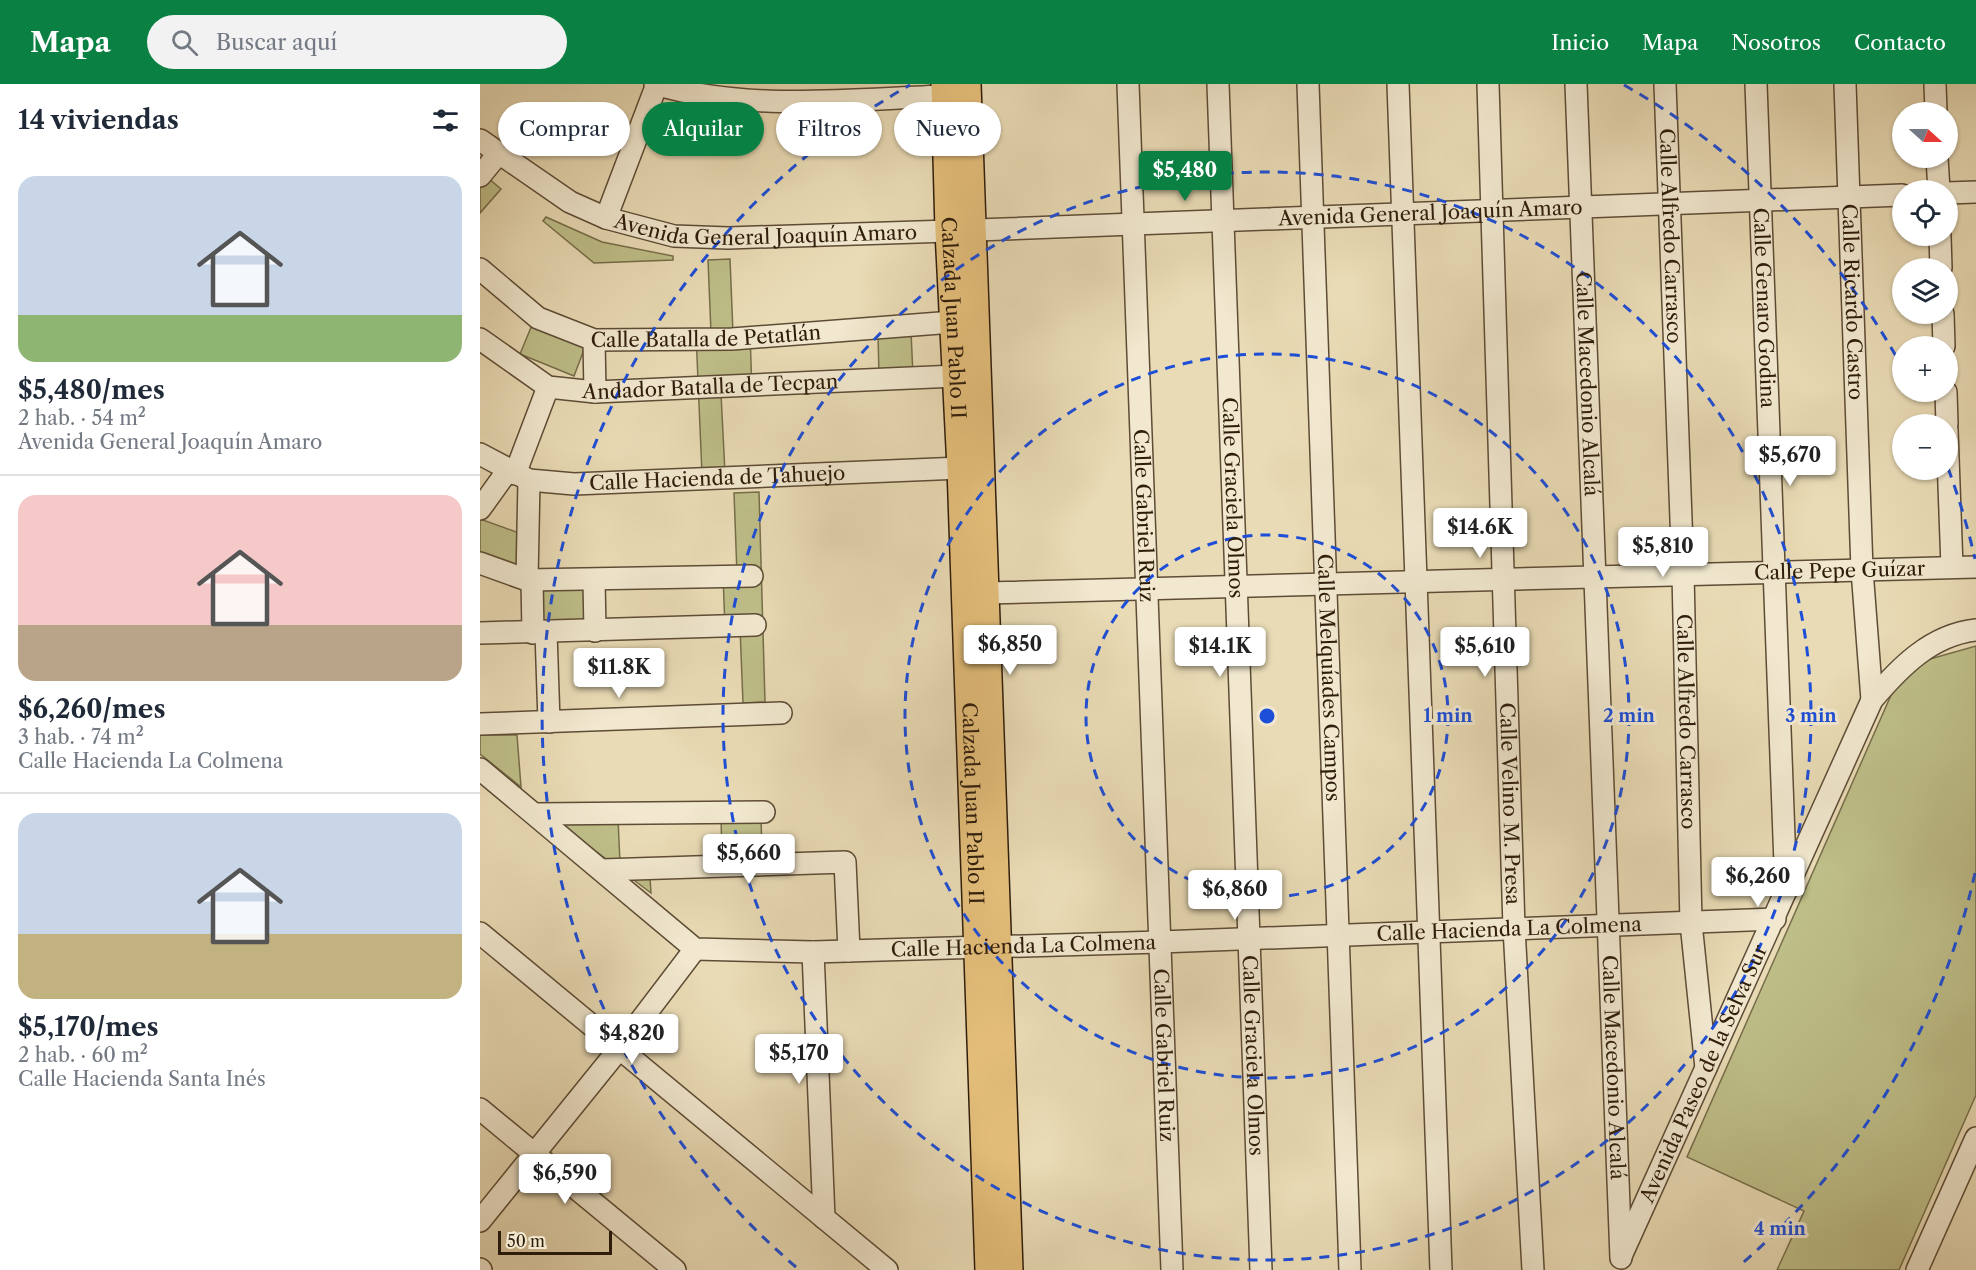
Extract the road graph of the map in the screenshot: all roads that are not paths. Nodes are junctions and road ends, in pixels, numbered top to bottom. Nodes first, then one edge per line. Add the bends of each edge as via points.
1 (656, 84) edge
2 (1128, 84) edge
3 (1218, 84) edge
4 (1308, 84) edge
5 (1398, 84) edge
6 (1488, 84) edge
7 (1576, 84) edge
8 (1665, 84) edge
9 (1756, 84) edge
10 (1845, 84) edge
11 (1935, 84) edge
12 (952, 88) edge
13 (1936, 102) edge
14 (480, 140) edge
15 (498, 154) joint
16 (501, 156) edge
17 (480, 176) edge
18 (1976, 192) edge
19 (1958, 193) edge
20 (1892, 195) edge
21 (1849, 197) junction
22 (1760, 200) junction
23 (1669, 204) junction
24 (1580, 207) junction
25 (1493, 210) junction
26 (1402, 214) junction
27 (1313, 217) junction
28 (606, 218) junction
29 (1223, 220) junction
30 (1133, 224) junction
31 (960, 231) junction
32 (480, 269) edge
33 (953, 322) junction
34 (480, 339) edge
35 (594, 340) junction
36 (957, 376) junction
37 (548, 387) junction
38 (595, 392) junction
39 (480, 454) edge
40 (961, 468) junction
41 (517, 475) junction
42 (1949, 480) edge
43 (480, 509) edge
44 (480, 563) edge
45 (1952, 567) junction
46 (1976, 567) edge
47 (1862, 570) junction
48 (1773, 572) junction
49 (1683, 574) junction
50 (752, 576) dead end
51 (1501, 577) junction
52 (1594, 577) junction
53 (530, 580) junction
54 (594, 580) junction
55 (1416, 581) junction
56 (1326, 584) junction
57 (1236, 586) junction
58 (1146, 588) junction
59 (985, 592) junction
60 (755, 625) dead end
61 (1976, 630) edge
62 (595, 631) junction
63 (540, 632) junction
64 (480, 633) edge
65 (1872, 700) junction
66 (781, 713) dead end
67 (549, 722) junction
68 (480, 724) edge
69 (480, 769) edge
70 (764, 812) dead end
71 (536, 814) junction
72 (602, 870) junction
73 (1786, 891) junction
74 (1775, 919) junction
75 (1691, 923) junction
76 (1607, 926) junction
77 (1514, 928) junction
78 (480, 933) edge
79 (1428, 934) junction
80 (1338, 937) junction
81 (1249, 940) junction
82 (1160, 942) junction
83 (988, 947) junction
84 (695, 949) junction
85 (849, 951) junction
86 (813, 952) junction
87 (620, 1049) junction
88 (1706, 1068) junction
89 (480, 1109) edge
90 (1976, 1138) edge
91 (534, 1154) junction
92 (824, 1218) junction
93 (480, 1221) edge
94 (1618, 1264) edge
95 (675, 1270) edge
96 (887, 1270) edge
97 (989, 1270) edge
98 (1009, 1270) edge
99 (1172, 1270) edge
100 (1261, 1270) edge
101 (1350, 1270) edge
102 (1441, 1270) edge
103 (1533, 1270) edge
104 (1917, 1270) edge

1 - 12 street via 706,96 758,101
1 - 28 street
2 - 30 street, Calle Gabriel Ruiz
3 - 29 street, Calle Graciela Olmos
4 - 27 street, Calle Melquíades Campos
5 - 26 street
6 - 25 street, Calle Velino M. Presa
7 - 24 street, Calle Macedonio Alcalá
8 - 23 street, Calle Alfredo Carrasco
9 - 22 street, Calle Genaro Godina
10 - 21 street, Calle Ricardo Castro
11 - 13 street
12 - 31 main road, Calzada Juan Pablo II
14 - 15 street, Avenida General Joaquín Amaro
15 - 17 street
16 - 28 street, Avenida General Joaquín Amaro via 570,202
18 - 19 street
20 - 21 street, Avenida General Joaquín Amaro
21 - 22 street, Avenida General Joaquín Amaro
21 - 47 street, Calle Ricardo Castro
22 - 23 street, Avenida General Joaquín Amaro
22 - 48 street, Calle Genaro Godina
23 - 24 street, Avenida General Joaquín Amaro
23 - 49 street, Calle Alfredo Carrasco
24 - 25 street, Avenida General Joaquín Amaro
24 - 52 street, Calle Macedonio Alcalá
25 - 26 street, Avenida General Joaquín Amaro
25 - 51 street, Calle Velino M. Presa
26 - 27 street, Avenida General Joaquín Amaro
26 - 55 street
27 - 29 street, Avenida General Joaquín Amaro
27 - 56 street, Calle Melquíades Campos
28 - 31 street, Avenida General Joaquín Amaro via 674,236 695,237
29 - 30 street, Avenida General Joaquín Amaro
29 - 57 street, Calle Graciela Olmos
30 - 31 street, Avenida General Joaquín Amaro
30 - 58 street, Calle Gabriel Ruiz
31 - 33 main road, Calzada Juan Pablo II
31 - 59 main road, Calzada Juan Pablo II
32 - 35 street, Calle Batalla de Petatlán via 537,318
33 - 35 street, Calle Batalla de Petatlán via 732,339
33 - 36 main road, Calzada Juan Pablo II
34 - 37 street, Andador Batalla de Tecpan
35 - 38 street
36 - 38 street, Andador Batalla de Tecpan
36 - 40 main road, Calzada Juan Pablo II
37 - 38 street, Andador Batalla de Tecpan
37 - 41 street
39 - 41 street, Calle Hacienda de Tahuejo
40 - 41 street, Calle Hacienda de Tahuejo via 574,484
40 - 83 main road, Calzada Juan Pablo II
41 - 43 street
41 - 53 street
42 - 45 street
44 - 53 street
45 - 46 street, Calle Pepe Guízar
45 - 47 street, Calle Pepe Guízar
47 - 48 street, Calle Pepe Guízar
47 - 65 street, Calle Ricardo Castro
48 - 49 street, Calle Pepe Guízar
48 - 73 street, Calle Genaro Godina
49 - 52 street, Calle Pepe Guízar
49 - 75 street, Calle Alfredo Carrasco
50 - 54 street
51 - 52 street, Calle Pepe Guízar
51 - 55 street, Calle Pepe Guízar
51 - 77 street, Calle Velino M. Presa
52 - 76 street, Calle Macedonio Alcalá
53 - 54 street
53 - 63 street
54 - 62 street
55 - 56 street, Calle Pepe Guízar
55 - 79 street
56 - 57 street, Calle Pepe Guízar
56 - 80 street, Calle Melquíades Campos
57 - 58 street, Calle Pepe Guízar
57 - 81 street, Calle Graciela Olmos
58 - 59 street, Calle Pepe Guízar
58 - 82 street, Calle Gabriel Ruiz
59 - 83 main road, Calzada Juan Pablo II
60 - 62 street
61 - 65 street, Avenida Paseo de la Selva Sur via 1935,641 1897,671
62 - 63 street
63 - 64 street
63 - 67 street
65 - 73 street, Avenida Paseo de la Selva Sur
66 - 67 street
67 - 68 street
69 - 71 street
70 - 71 street
71 - 72 street
72 - 84 street
72 - 85 street via 845,862
73 - 74 street, Avenida Paseo de la Selva Sur
74 - 75 street, Calle Hacienda La Colmena
74 - 88 street, Avenida Paseo de la Selva Sur
75 - 76 street, Calle Hacienda La Colmena
75 - 88 street, Calle Alfredo Carrasco
76 - 77 street, Calle Hacienda La Colmena
76 - 94 street, Calle Macedonio Alcalá
77 - 79 street, Calle Hacienda La Colmena
77 - 103 street, Calle Velino M. Presa
78 - 87 street
79 - 80 street, Calle Hacienda La Colmena
79 - 102 street
80 - 81 street, Calle Hacienda La Colmena
80 - 101 street, Calle Melquíades Campos
81 - 82 street, Calle Hacienda La Colmena
81 - 100 street, Calle Graciela Olmos
82 - 83 street, Calle Hacienda La Colmena
82 - 99 street, Calle Gabriel Ruiz
83 - 85 street, Calle Hacienda La Colmena
83 - 97 main road, Calzada Juan Pablo II
83 - 98 main road, Calzada Juan Pablo II
84 - 86 street, Calle Hacienda La Colmena
84 - 87 street
85 - 86 street, Calle Hacienda La Colmena
86 - 92 street
87 - 91 street
87 - 92 street
88 - 94 street, Avenida Paseo de la Selva Sur
89 - 91 street
90 - 104 street
91 - 93 street
91 - 95 street
92 - 96 street

